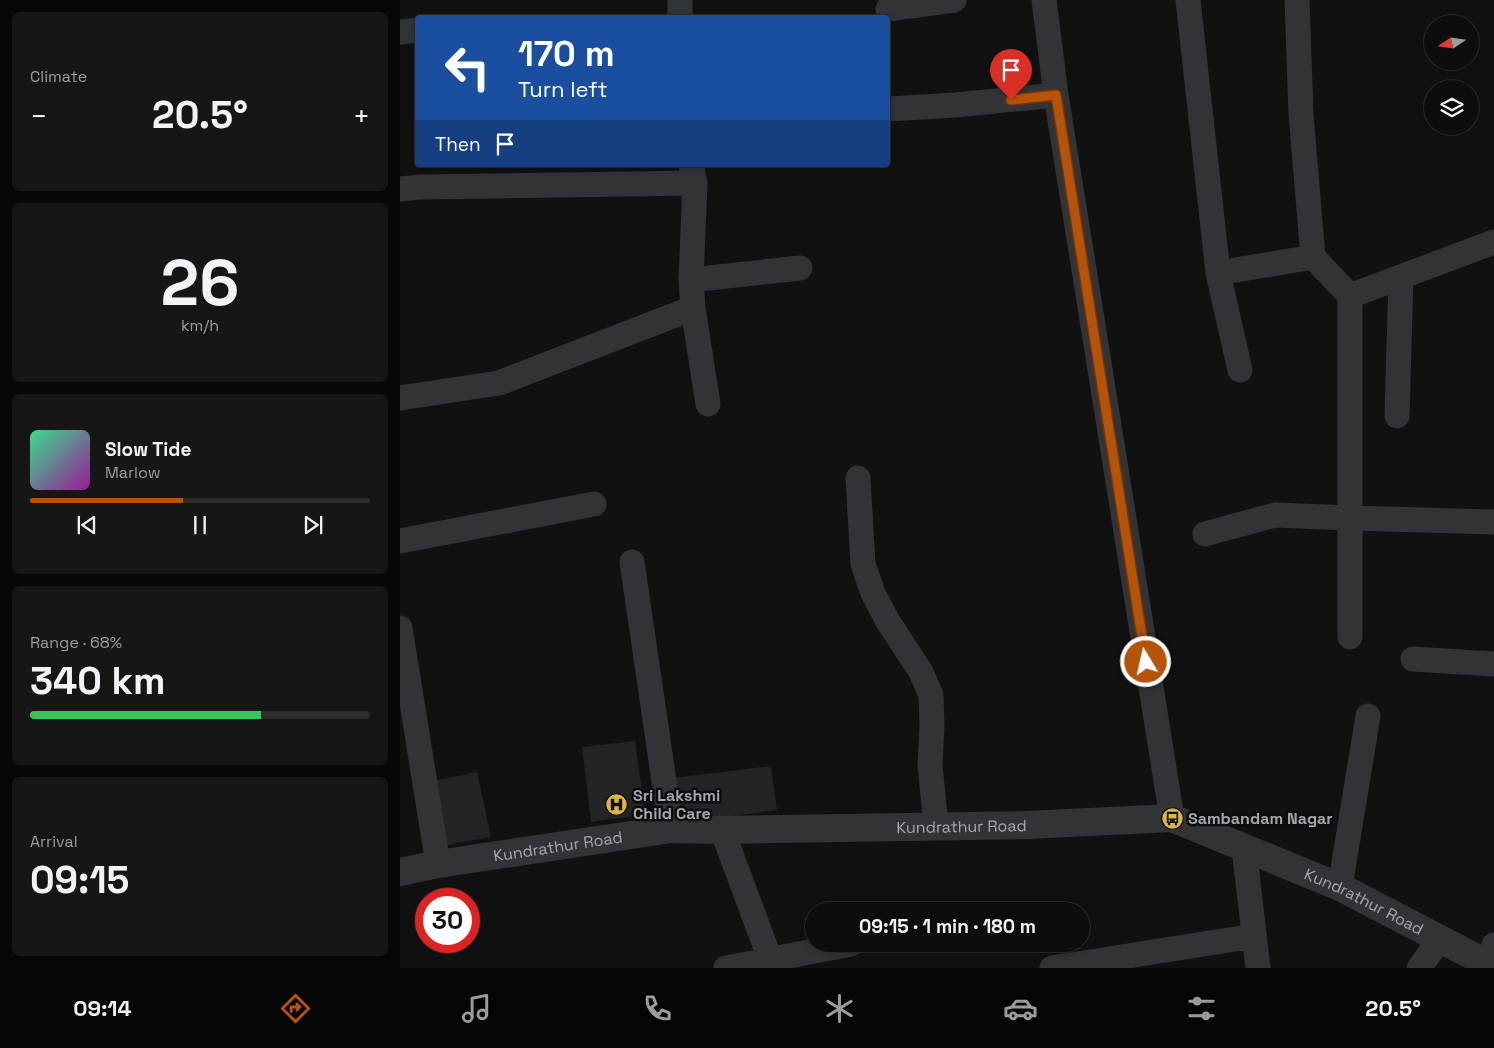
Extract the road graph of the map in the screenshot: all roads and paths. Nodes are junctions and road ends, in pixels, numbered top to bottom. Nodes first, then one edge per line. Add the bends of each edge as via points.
1 (680, 0) edge
2 (954, 0) edge
3 (1044, 0) edge
4 (1188, 0) edge
5 (1297, 0) edge
6 (888, 9) dead end
7 (680, 15) edge
8 (415, 30) edge
9 (400, 32) edge
10 (1056, 95) junction
11 (890, 109) edge
12 (693, 174) edge
13 (400, 189) edge
14 (1494, 242) edge
15 (1313, 257) junction
16 (800, 268) dead end
17 (1218, 273) junction
18 (1401, 277) junction
19 (691, 280) junction
20 (1350, 296) junction
21 (693, 308) junction
22 (1240, 370) dead end
23 (400, 398) edge
24 (708, 404) dead end
25 (1397, 416) dead end
26 (858, 478) dead end
27 (594, 504) dead end
28 (1350, 518) junction
29 (1494, 522) edge
30 (1205, 534) dead end
31 (400, 541) edge
32 (632, 562) dead end
33 (400, 628) edge
34 (1350, 637) dead end
35 (1413, 659) dead end
36 (1494, 664) edge
37 (1368, 716) dead end
38 (1172, 818) junction
39 (936, 826) junction
40 (671, 830) junction
41 (722, 830) junction
42 (1244, 848) junction
43 (438, 864) junction
44 (400, 872) edge
45 (1340, 887) junction
46 (1254, 936) junction
47 (1440, 939) junction
48 (819, 952) edge
49 (1493, 959) edge
50 (770, 964) edge
51 (726, 968) edge
52 (1052, 968) edge
53 (1258, 968) edge
54 (1420, 968) edge

1 - 7 street
2 - 6 street
3 - 10 street
4 - 17 street
5 - 15 street via 1301,114
8 - 9 street
10 - 11 street
10 - 38 street
12 - 13 street
12 - 19 street
14 - 18 street
15 - 17 street
15 - 20 street
16 - 19 street
17 - 22 street
18 - 20 street
18 - 25 street
19 - 21 street
20 - 28 street
21 - 23 street via 499,383
21 - 24 street
26 - 39 street via 863,564 883,613 921,672 930,695 930,765
27 - 31 street
28 - 29 street
28 - 30 street via 1275,515
28 - 34 street
32 - 40 street
33 - 43 street
35 - 36 street
37 - 45 street
38 - 39 street, Kundrathur Road
38 - 42 street, Kundrathur Road
39 - 41 street, Kundrathur Road
40 - 41 street, Kundrathur Road
40 - 43 street, Kundrathur Road
41 - 50 street
42 - 45 street, Kundrathur Road
42 - 46 street
43 - 44 street, Kundrathur Road
45 - 47 street, Kundrathur Road
46 - 52 street
46 - 53 street
47 - 49 street, Kundrathur Road
47 - 54 street
48 - 50 street
50 - 51 street

